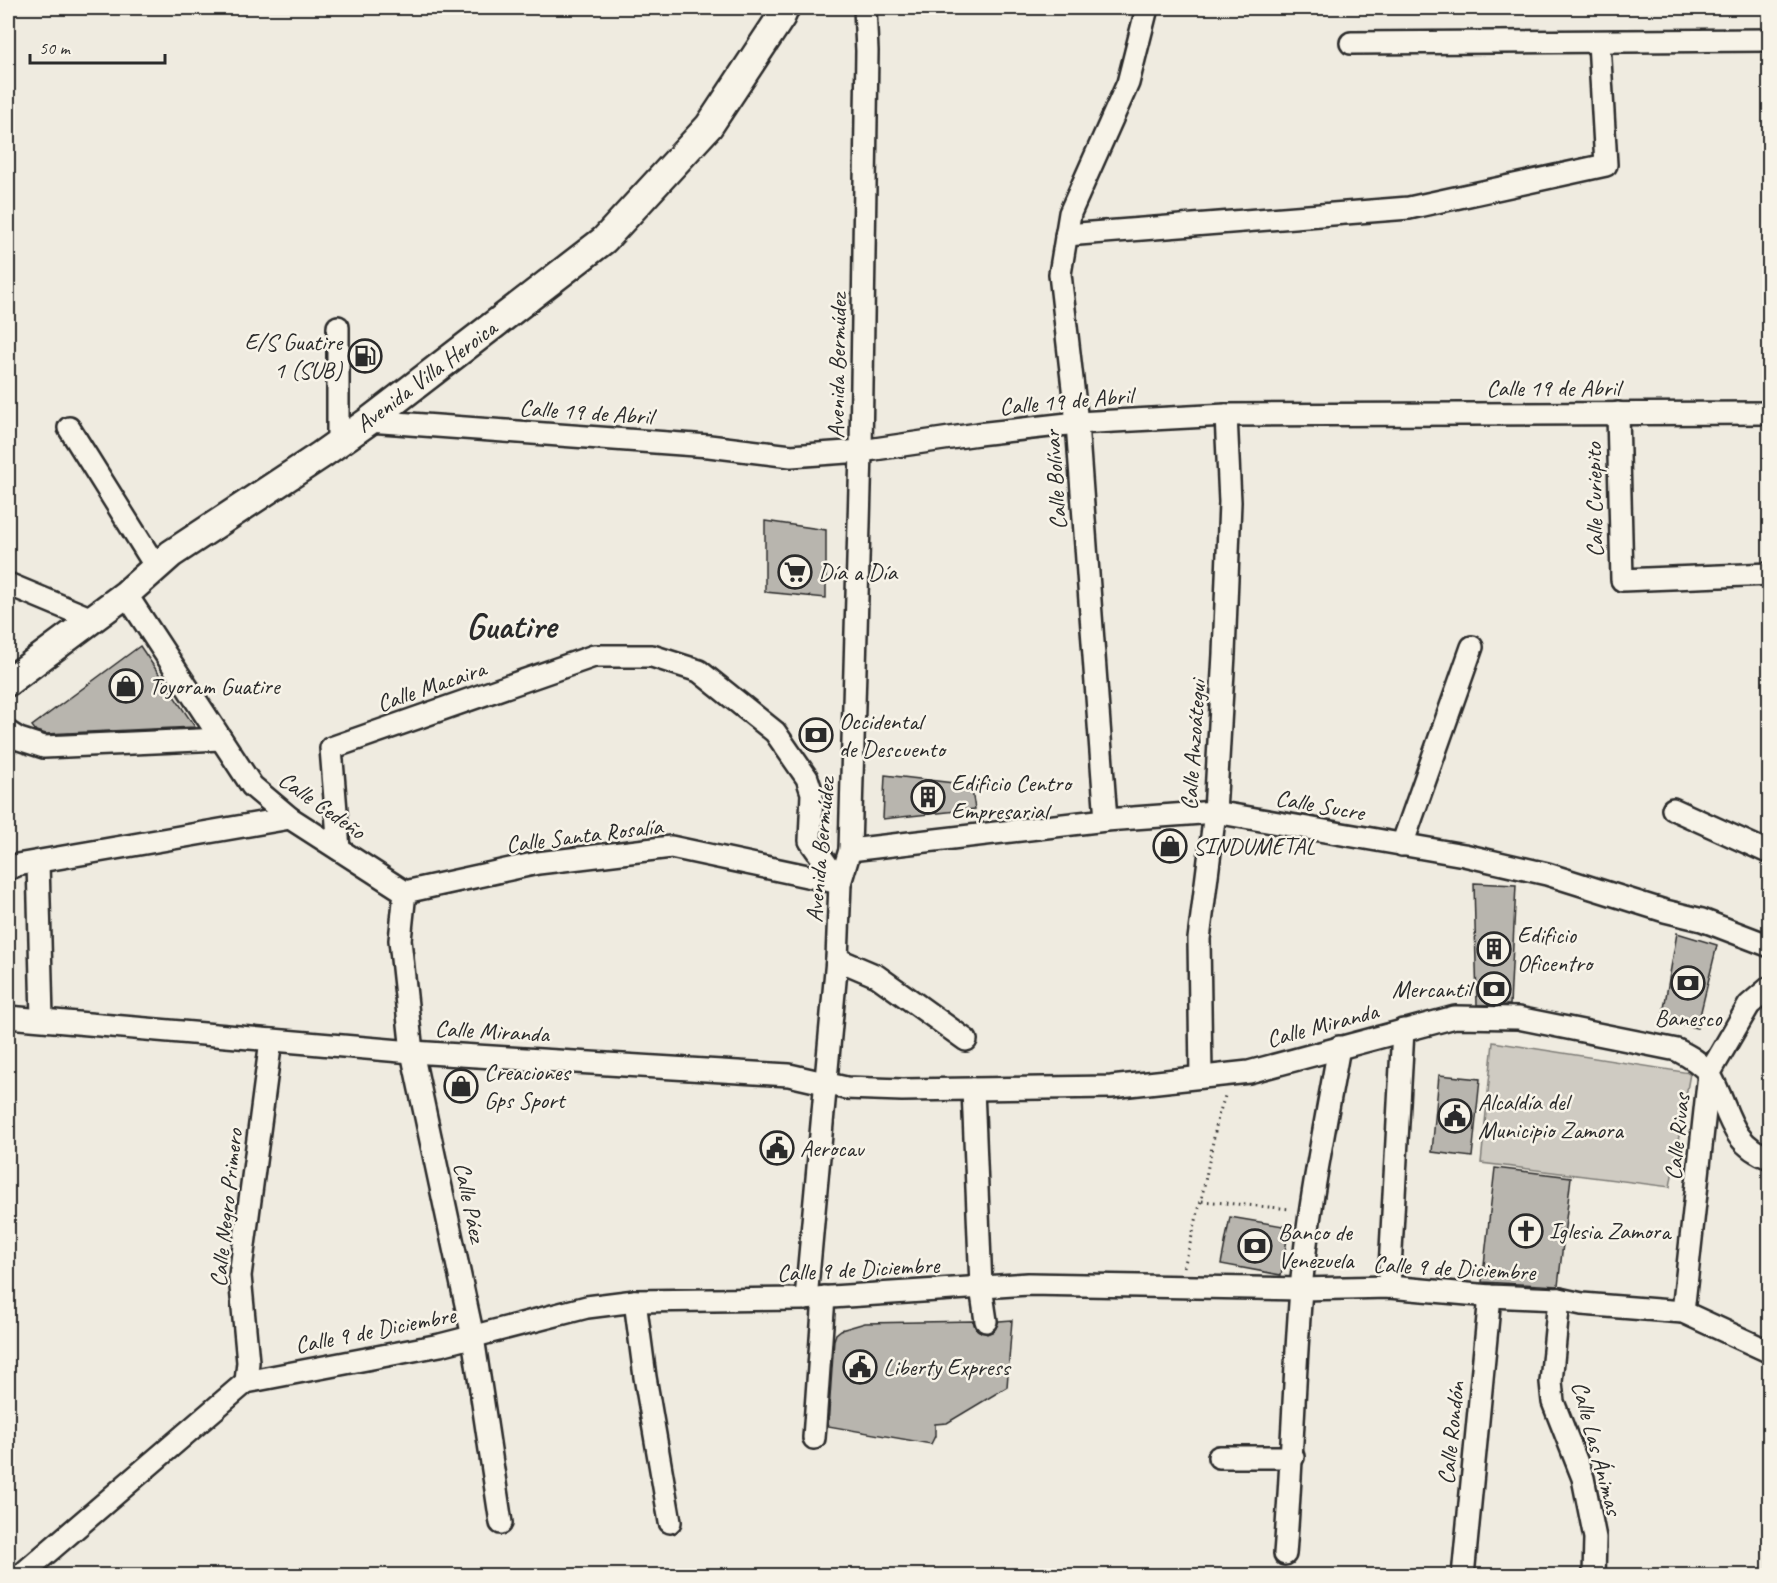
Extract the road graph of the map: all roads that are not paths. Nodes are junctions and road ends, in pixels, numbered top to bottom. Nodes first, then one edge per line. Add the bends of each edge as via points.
1 (785, 8) edge
2 (865, 8) edge
3 (1147, 8) edge
4 (1770, 40) edge
5 (1599, 42) junction
6 (1351, 43) dead end
7 (1066, 235) junction
8 (338, 327) dead end
9 (1618, 413) junction
10 (1770, 413) edge
11 (1226, 415) junction
12 (369, 421) junction
13 (1077, 423) junction
14 (69, 428) dead end
15 (338, 443) junction
16 (861, 451) junction
17 (156, 567) junction
18 (1770, 574) edge
19 (8, 584) edge
20 (126, 594) junction
21 (92, 620) junction
22 (1472, 647) dead end
23 (8, 682) edge
24 (8, 732) edge
25 (221, 739) junction
26 (1673, 809) dead end
27 (1215, 812) junction
28 (290, 818) junction
29 (1106, 820) junction
30 (1402, 844) junction
31 (339, 849) junction
32 (850, 850) junction
33 (1770, 853) edge
34 (38, 862) junction
35 (8, 869) edge
36 (840, 883) junction
37 (405, 892) junction
38 (1770, 946) edge
39 (837, 959) junction
40 (1770, 987) edge
41 (8, 1017) edge
42 (42, 1019) junction
43 (1403, 1030) junction
44 (271, 1040) junction
45 (966, 1040) dead end
46 (1339, 1047) junction
47 (412, 1052) junction
48 (1709, 1074) junction
49 (1201, 1077) junction
50 (824, 1084) junction
51 (973, 1089) junction
52 (1770, 1158) edge
53 (981, 1287) junction
54 (1389, 1287) junction
55 (1301, 1289) junction
56 (1490, 1296) junction
57 (815, 1298) junction
58 (1559, 1299) junction
59 (635, 1301) junction
60 (1683, 1312) junction
61 (986, 1321) dead end
62 (473, 1337) junction
63 (1770, 1352) edge
64 (246, 1382) junction
65 (814, 1438) dead end
66 (1219, 1457) dead end
67 (1293, 1457) junction
68 (670, 1522) dead end
69 (501, 1523) dead end
70 (1285, 1554) dead end
71 (20, 1575) edge
72 (1462, 1575) edge
73 (1594, 1575) edge

1 - 12 main road, Avenida Villa Heroica via 709,126 604,240
2 - 16 street, Avenida Bermúdez
3 - 7 street, Calle Bolívar via 1128,82 1070,213
4 - 5 street
5 - 6 street
5 - 7 street via 1606,165 1409,208
7 - 13 street, Calle Bolívar via 1060,274
8 - 15 street
9 - 10 street, Calle 19 de Abril
9 - 11 street, Calle 19 de Abril
9 - 18 street, Calle Curiepito via 1622,580
11 - 13 street, Calle 19 de Abril
11 - 27 street, Calle Anzoátegui via 1230,502
12 - 15 main road, Avenida Villa Heroica
12 - 16 street, Calle 19 de Abril via 709,446 791,456
13 - 16 street, Calle 19 de Abril
13 - 29 street, Calle Bolívar
14 - 17 street
15 - 17 main road, Avenida Villa Heroica
16 - 32 street, Avenida Bermúdez
17 - 20 main road, Avenida Villa Heroica
19 - 21 street
20 - 21 main road, Avenida Villa Heroica
20 - 25 street, Calle Cedeño
21 - 23 main road, Avenida Villa Heroica
22 - 30 street
24 - 25 street via 44,747
25 - 28 street, Calle Cedeño via 252,786
26 - 33 street
27 - 29 street, Calle Sucre
27 - 30 street, Calle Sucre
27 - 49 street, Calle Anzoátegui via 1199,939
28 - 31 street, Calle Cedeño
28 - 34 street
29 - 32 street, Calle Sucre
30 - 38 street, Calle Sucre via 1547,874 1702,920
31 - 36 street, Calle Macaira via 331,748 594,656 652,656 699,671 775,732 807,778 812,793 810,841
31 - 37 street, Calle Cedeño
32 - 36 street, Avenida Bermúdez
34 - 35 street
34 - 42 street
36 - 37 street, Calle Santa Rosalía via 671,847 538,863
36 - 39 street, Avenida Bermúdez
37 - 47 street, Calle Páez via 400,940
39 - 45 street via 877,976
39 - 50 street, Avenida Bermúdez
40 - 48 street, Calle Rivas via 1749,1005
41 - 42 street, Calle Miranda
42 - 44 street, Calle Miranda
43 - 46 street, Calle Miranda
43 - 48 street, Calle Miranda via 1455,1017 1518,1018 1677,1050 1692,1057
43 - 54 street
44 - 47 street, Calle Miranda
44 - 64 street, Calle Negro Primero via 240,1276 248,1362
46 - 49 street, Calle Miranda via 1249,1072
46 - 55 street
47 - 50 street, Calle Miranda via 789,1075
47 - 62 street, Calle Páez
48 - 52 street via 1735,1131 1746,1145
48 - 60 street, Calle Rivas
49 - 51 street, Calle Miranda via 1111,1087
50 - 51 street, Calle Miranda via 846,1088
50 - 57 street, Avenida Bermúdez
51 - 53 street
53 - 55 street, Calle 9 de Diciembre via 1028,1284
53 - 57 street, Calle 9 de Diciembre
53 - 61 street
54 - 55 street, Calle 9 de Diciembre
54 - 56 street, Calle 9 de Diciembre
55 - 67 street
56 - 58 street, Calle 9 de Diciembre
56 - 72 street, Calle Rondón
57 - 59 street, Calle 9 de Diciembre
57 - 65 street, Avenida Bermúdez
58 - 60 street, Calle 9 de Diciembre
58 - 73 street, Calle Las Ánimas via 1551,1382 1553,1402 1583,1478 1595,1538
59 - 62 street, Calle 9 de Diciembre via 587,1307
59 - 68 street
60 - 63 street, Calle 9 de Diciembre
62 - 64 street, Calle 9 de Diciembre
62 - 69 street, Calle Páez
64 - 71 street, Calle 9 de Diciembre
66 - 67 street
67 - 70 street

